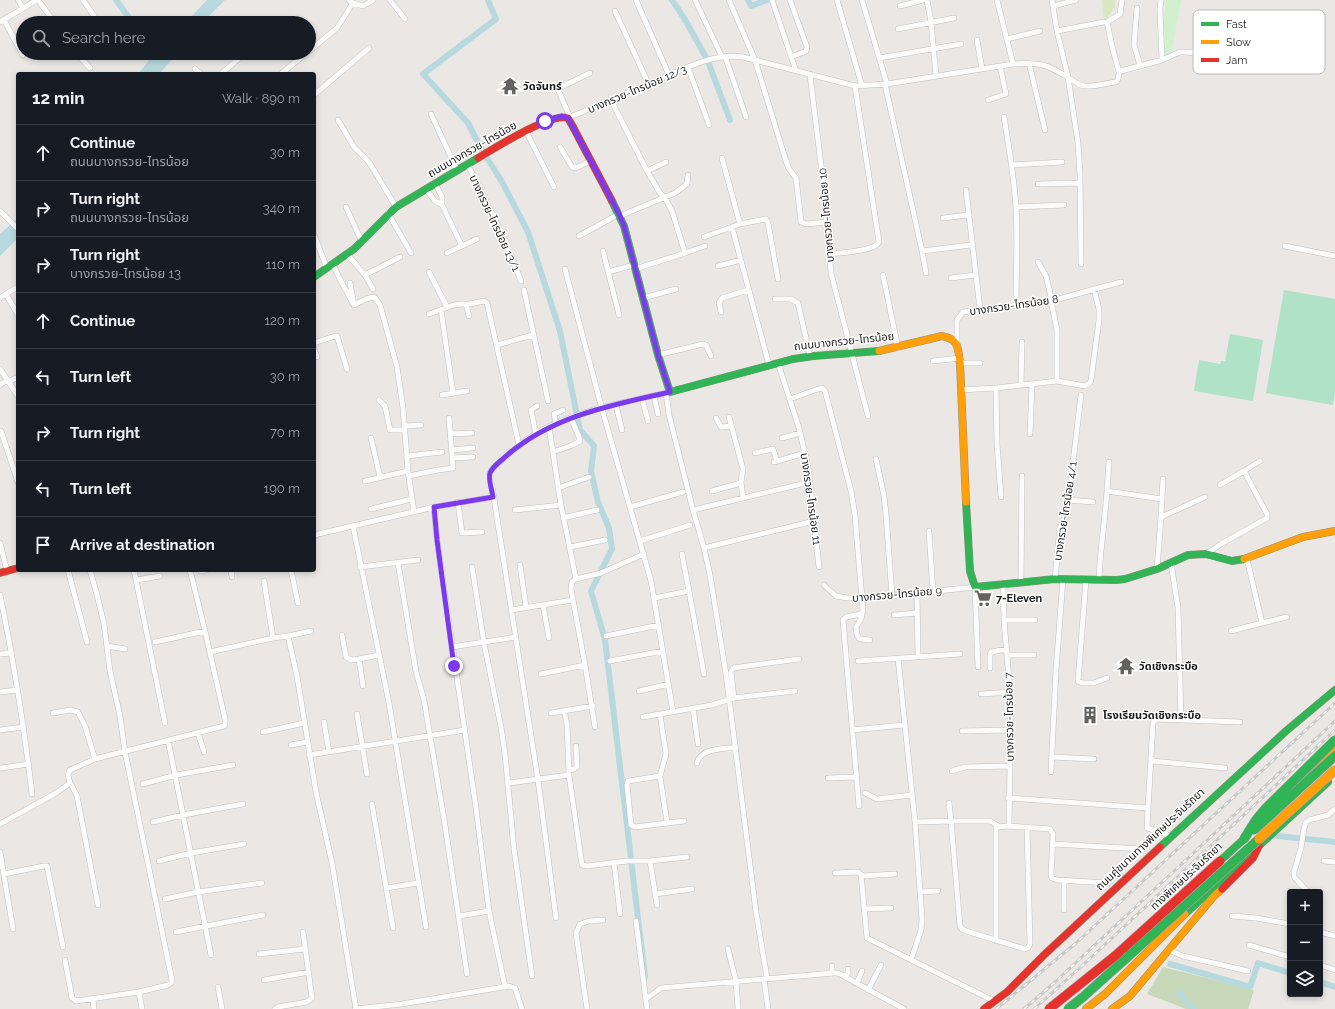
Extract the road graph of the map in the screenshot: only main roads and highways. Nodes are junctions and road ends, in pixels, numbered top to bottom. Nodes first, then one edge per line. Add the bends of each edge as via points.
1 (316, 276) edge
2 (1335, 531) edge
3 (16, 569) edge
4 (4, 572) edge
5 (1335, 690) edge
6 (1335, 740) edge
7 (1335, 748) edge
8 (1335, 756) edge
9 (1315, 768) junction
10 (1335, 770) edge
11 (1332, 778) edge
12 (1244, 840) junction
13 (1262, 843) junction
14 (1175, 913) junction
15 (1185, 914) junction
16 (984, 1009) edge
17 (1049, 1009) edge
18 (1067, 1009) edge
19 (1086, 1009) edge
20 (1112, 1009) edge

1 - 2 main road, ถนนบางกรวย-ไทรน้อย via 362,242 396,207 526,131 551,119 569,117 619,215 658,355 665,393 810,356 880,351 942,336 951,338 957,345 960,360 969,557 975,587 1059,579 1125,579 1157,569 1188,555 1206,554 1232,561 1247,559 1303,537
3 - 4 main road
5 - 16 main road, ถนนคู่ขนานทางพิเศษประจิมรัถยา via 1171,836 1007,992
6 - 12 main road, bridge via 1266,808
7 - 9 main road
8 - 12 main road, ทางพิเศษประจิมรัถยา, bridge
9 - 11 main road
9 - 14 main road via 1171,901 1170,908
10 - 18 main road, ทางพิเศษประจิมรัถยา, bridge
11 - 13 main road
12 - 17 main road, ทางพิเศษประจิมรัถยา, bridge via 1142,933
13 - 15 main road
13 - 20 main road via 1253,858 1214,896 1130,996
14 - 15 main road
14 - 18 main road via 1166,913 1141,927 1075,985
15 - 19 main road via 1105,994

